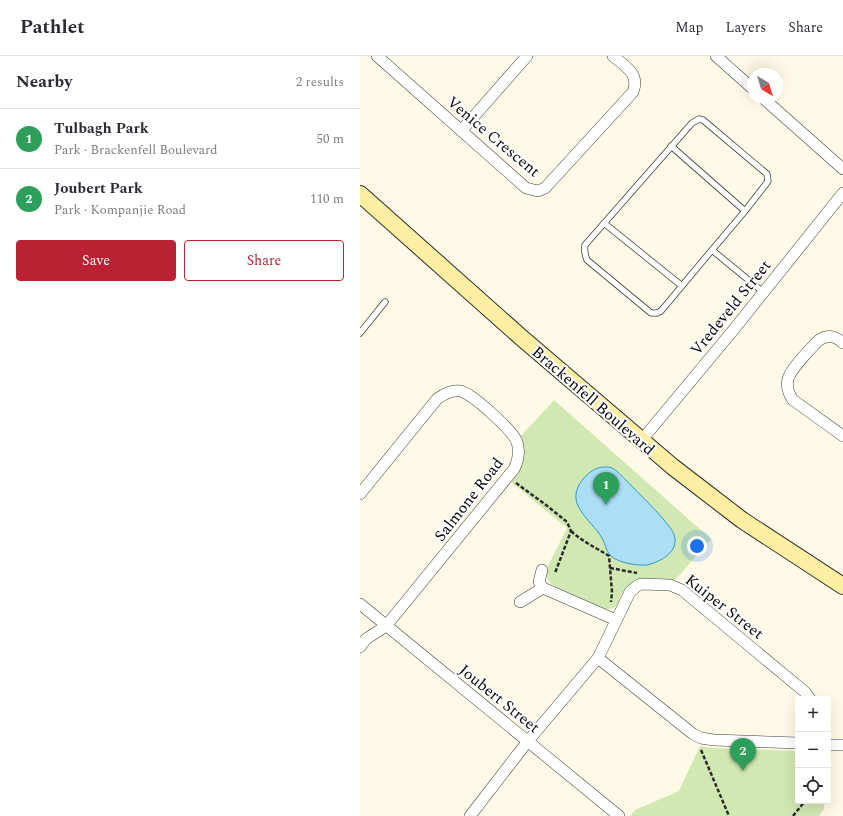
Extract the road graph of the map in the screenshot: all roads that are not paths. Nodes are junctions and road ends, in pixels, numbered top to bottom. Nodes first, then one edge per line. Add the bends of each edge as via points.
1 (527, 56) edge
2 (613, 56) edge
3 (716, 56) edge
4 (383, 58) edge
5 (747, 84) edge
6 (770, 104) edge
7 (461, 131) junction
8 (671, 146) junction
9 (843, 169) edge
10 (843, 193) edge
11 (360, 194) edge
12 (745, 211) junction
13 (604, 223) junction
14 (712, 250) junction
15 (682, 286) junction
16 (763, 292) junction
17 (385, 302) dead end
18 (360, 332) edge
19 (843, 343) edge
20 (843, 436) edge
21 (641, 441) junction
22 (360, 494) edge
23 (542, 570) dead end
24 (843, 586) edge
25 (547, 590) junction
26 (520, 602) dead end
27 (360, 604) edge
28 (611, 618) junction
29 (386, 626) junction
30 (360, 647) edge
31 (598, 658) junction
32 (808, 696) edge
33 (528, 741) junction
34 (795, 743) edge
35 (831, 745) edge
36 (843, 745) edge
37 (470, 816) edge
38 (619, 816) edge

1 - 7 street
2 - 7 street, Venice Crescent via 633,74 635,85 632,92 545,188 538,191 526,188
3 - 5 street
4 - 7 street, Venice Crescent
6 - 9 street
8 - 12 lane
8 - 12 lane via 692,123 698,119 703,120 767,174 768,181
8 - 13 lane
10 - 16 street, Vredeveld Street
11 - 21 street, Brackenfell Boulevard
12 - 14 lane
13 - 15 lane
13 - 15 lane via 585,245 587,260 652,313 661,311
14 - 15 lane
14 - 16 lane
16 - 21 street, Vredeveld Street
17 - 18 lane
19 - 20 street via 831,336 819,340 790,375 787,385 793,400
21 - 24 street, Brackenfell Boulevard via 742,520
22 - 29 street, Salmone Road via 437,400 448,392 465,392 470,395 509,429 518,448 517,463 509,475
23 - 25 street via 539,582
25 - 26 street
25 - 28 street
27 - 29 street, Joubert Street
28 - 31 street, Kuiper Street
28 - 32 street, Kuiper Street via 637,586 645,584 676,587
29 - 30 street, Salmone Road via 366,639
29 - 33 street, Joubert Street
31 - 33 street, Kuiper Street
31 - 34 street via 701,738
33 - 37 street, Kuiper Street
33 - 38 street, Joubert Street
35 - 36 street

